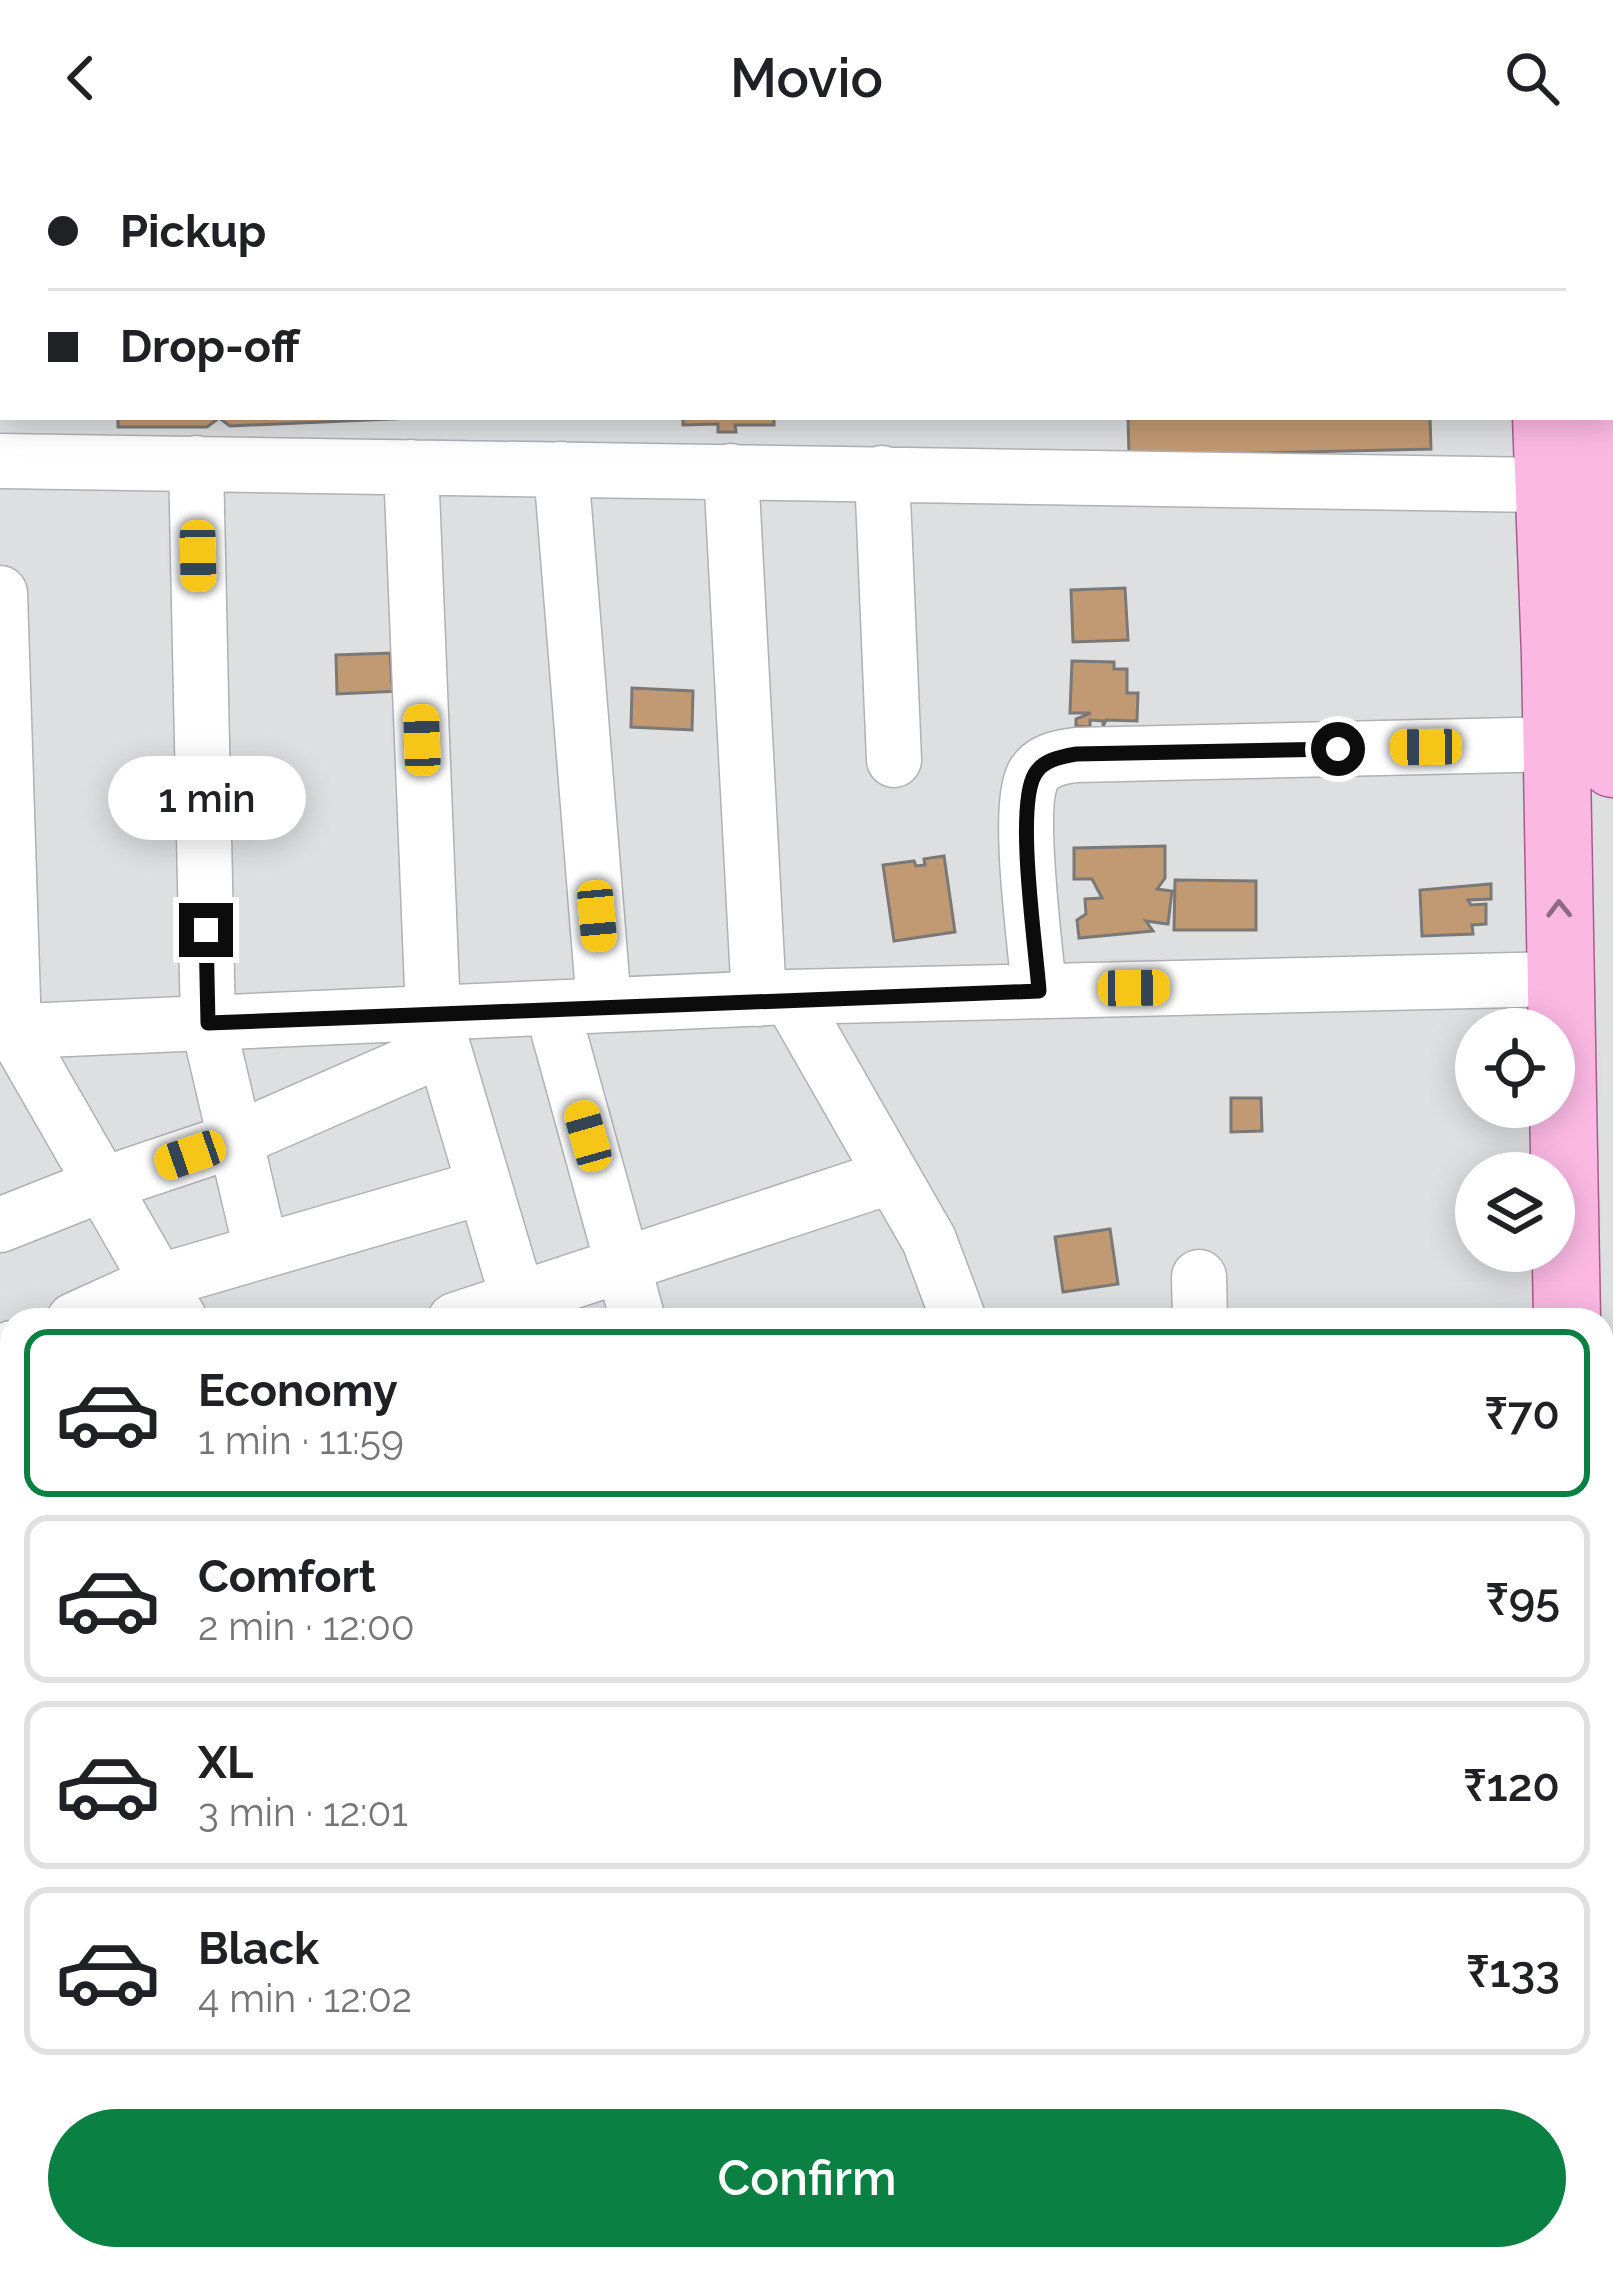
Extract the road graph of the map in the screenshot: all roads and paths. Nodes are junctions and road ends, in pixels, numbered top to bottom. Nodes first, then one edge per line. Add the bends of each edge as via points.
1 (1547, 420) edge
2 (1598, 420) edge
3 (25, 446) edge
4 (196, 463) junction
5 (412, 466) junction
6 (562, 469) junction
7 (731, 471) junction
8 (882, 473) junction
9 (1586, 503) edge
10 (0, 593) edge
11 (1611, 689) edge
12 (1585, 754) edge
13 (895, 760) dead end
14 (1561, 979) junction
15 (1039, 991) junction
16 (775, 998) junction
17 (578, 1007) junction
18 (208, 1023) junction
19 (438, 1031) junction
20 (7, 1032) edge
21 (235, 1140) junction
22 (892, 1176) junction
23 (101, 1185) junction
24 (483, 1187) junction
25 (0, 1225) edge
26 (261, 1249) junction
27 (623, 1265) junction
28 (518, 1299) junction
29 (170, 1300) edge
30 (132, 1308) edge
31 (491, 1308) edge
32 (635, 1308) edge
33 (954, 1308) edge
34 (1567, 1308) edge

1 - 9 main road
2 - 9 main road
3 - 4 street
4 - 5 street
4 - 18 street
5 - 6 street
5 - 19 street
6 - 7 street
6 - 17 street
7 - 8 street
7 - 16 street
8 - 9 street
8 - 13 street
9 - 11 main road
9 - 12 main road
10 - 20 street
11 - 12 main road
14 -> 12 main road
12 - 15 street via 1076,754 1047,762 1028,793
14 - 15 street
14 - 34 main road
15 - 16 street
16 - 17 street
16 - 22 street
17 - 19 street
17 - 27 street
18 - 19 street
18 - 20 street
18 - 21 street
19 - 21 street
19 - 24 street
20 - 23 street
21 - 23 street
21 - 26 street
22 - 27 street
22 - 33 street via 929,1240
23 - 25 street
23 - 29 street
24 - 26 street
24 - 28 street
26 - 29 street
27 - 28 street
27 - 32 street
28 - 31 street
29 - 30 street

